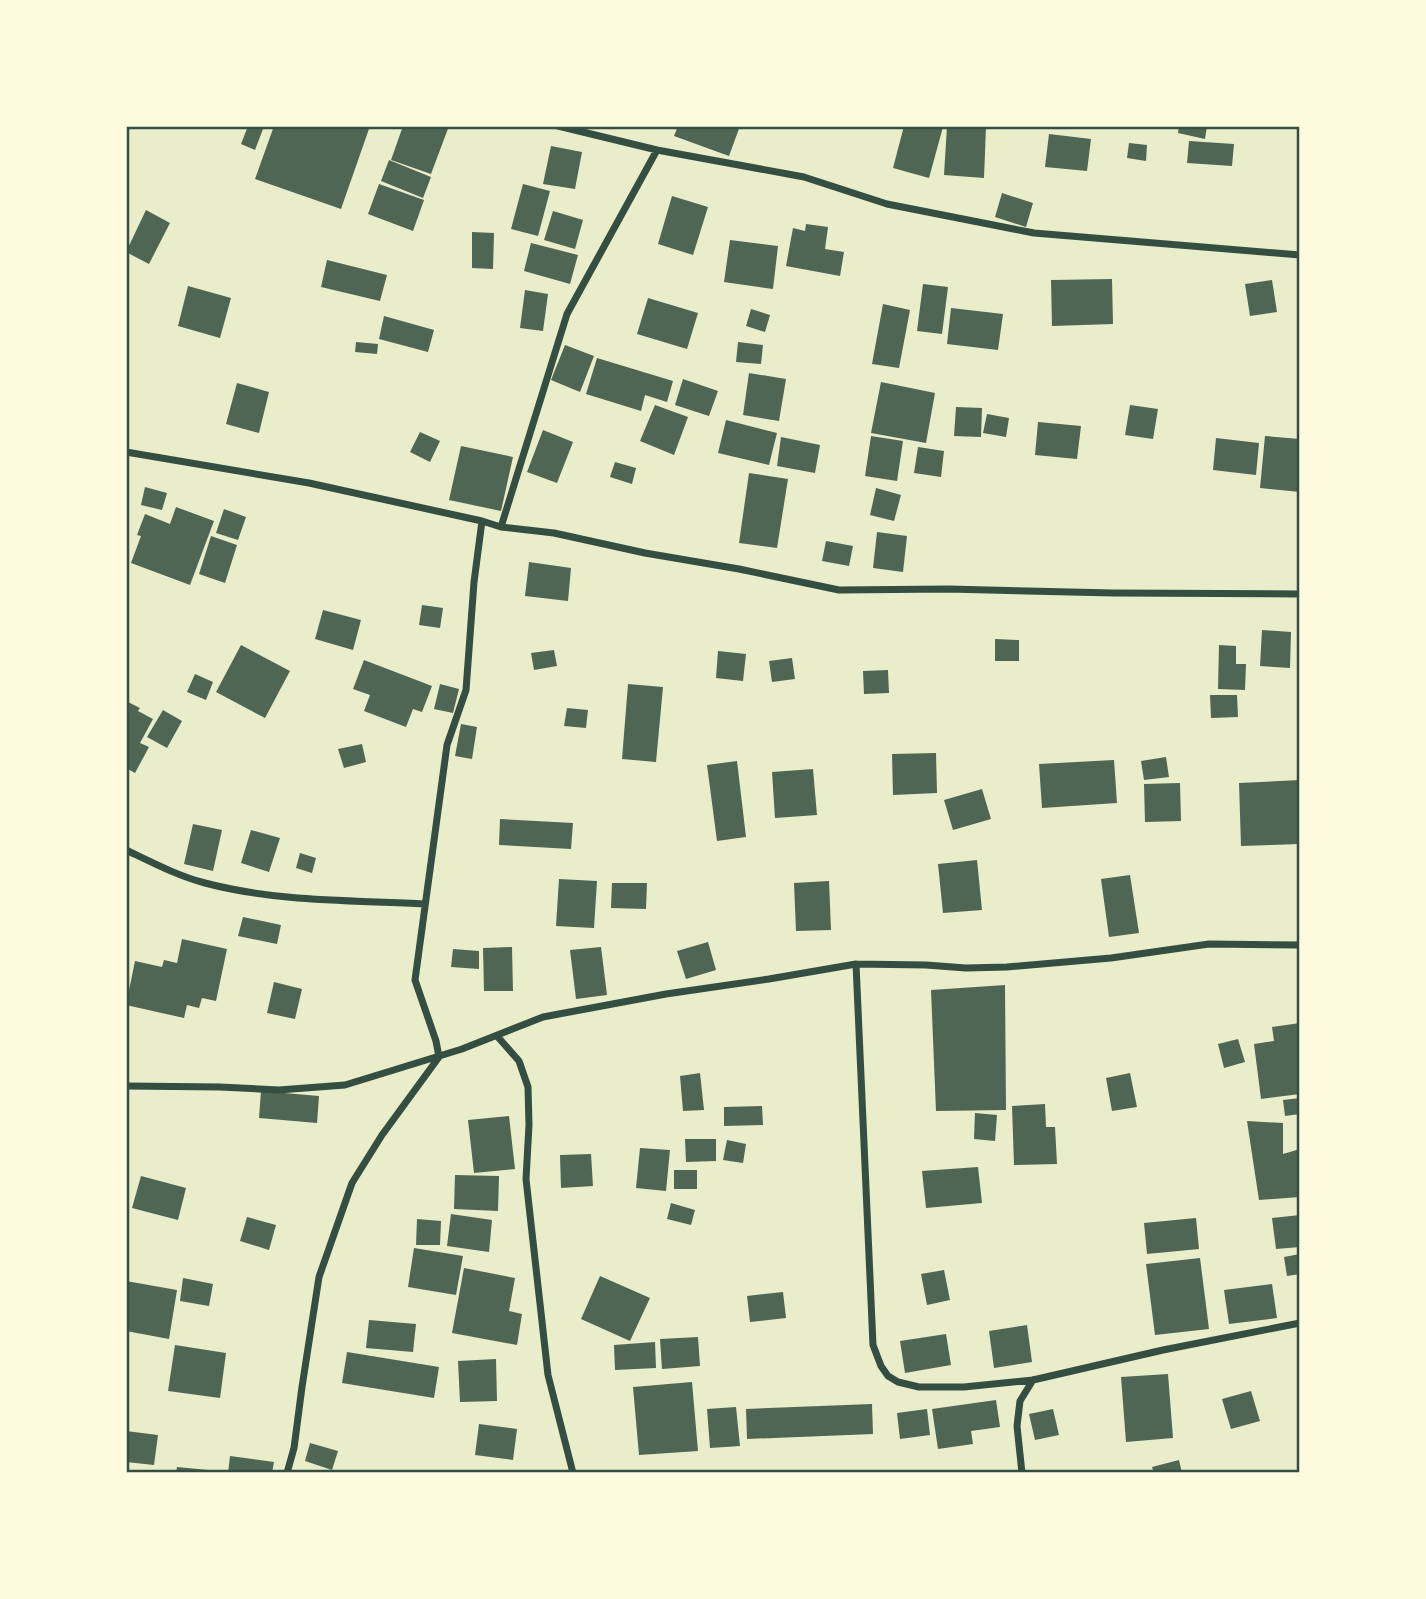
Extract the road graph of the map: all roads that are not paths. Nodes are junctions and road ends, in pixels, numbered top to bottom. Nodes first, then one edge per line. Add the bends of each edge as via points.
1 (558, 126) edge
2 (657, 150) junction
3 (1300, 255) edge
4 (126, 452) edge
5 (482, 521) junction
6 (501, 527) junction
7 (1300, 594) edge
8 (126, 850) edge
9 (425, 904) junction
10 (1300, 945) edge
11 (856, 964) junction
12 (497, 1036) junction
13 (439, 1057) junction
14 (126, 1086) edge
15 (1300, 1323) edge
16 (1033, 1380) junction
17 (287, 1473) edge
18 (573, 1473) edge
19 (1022, 1473) edge

1 - 2 street
2 - 3 street via 804,177 887,204 1034,233
2 - 6 street via 567,314
4 - 5 street via 309,483
5 - 6 street
5 - 9 street via 466,690 447,745
6 - 7 street via 554,533 839,590
8 - 9 street via 204,883 271,896
9 - 13 street via 415,980
10 - 11 street via 1209,944 1007,967
11 - 12 street via 543,1017
11 - 16 street via 873,1345 881,1366 898,1382 919,1387
12 - 13 street
12 - 18 street via 519,1061 528,1087 526,1179 548,1375
13 - 14 street via 345,1085 279,1090
13 - 17 street via 352,1183 319,1277
15 - 16 street
16 - 19 street via 1020,1401 1017,1426

